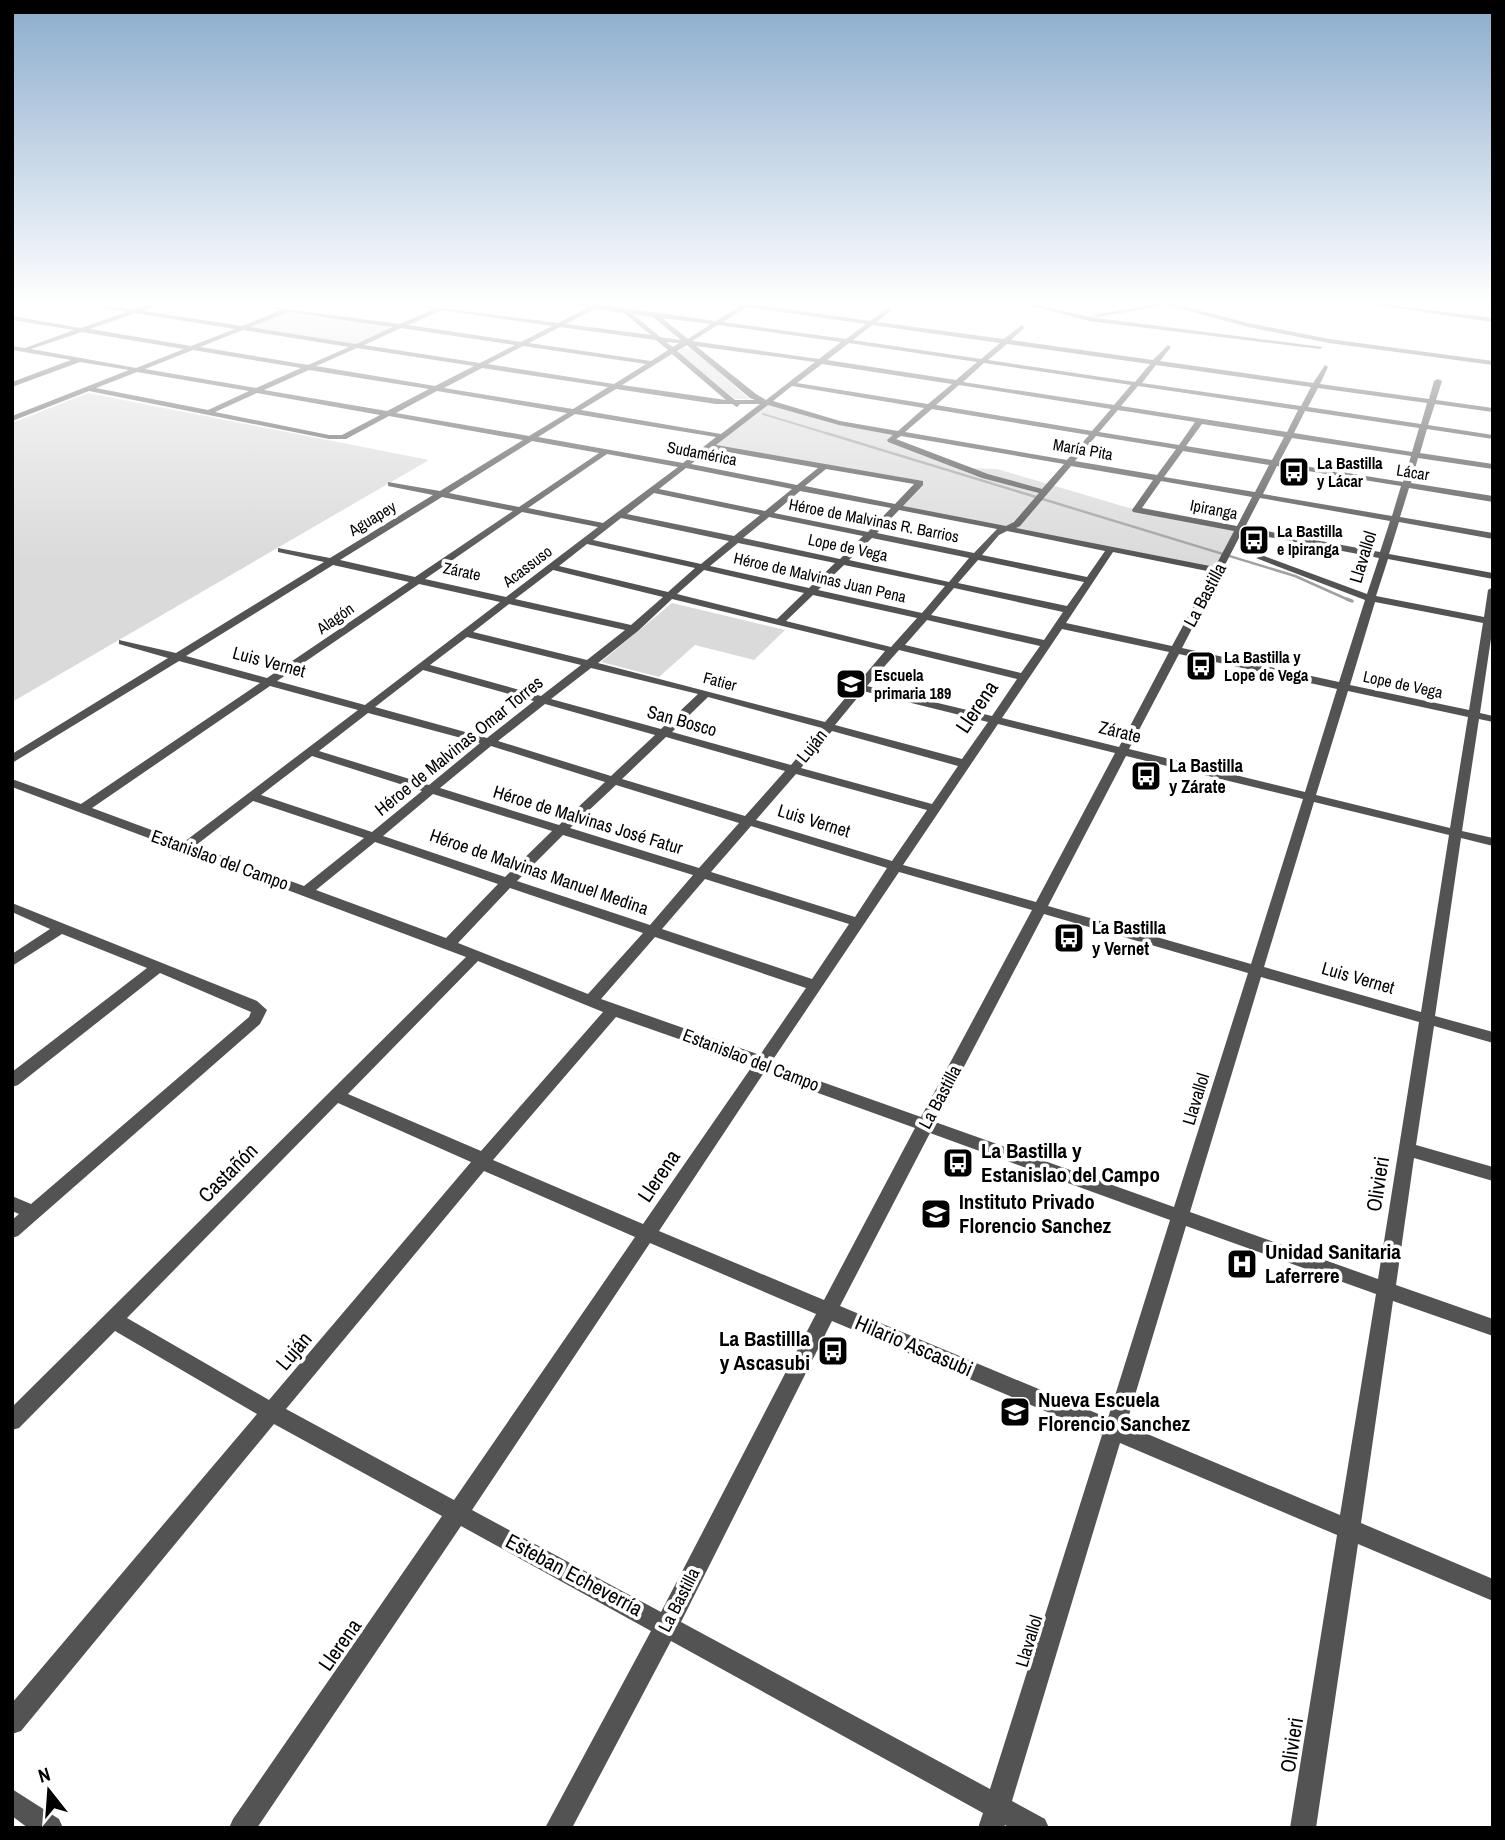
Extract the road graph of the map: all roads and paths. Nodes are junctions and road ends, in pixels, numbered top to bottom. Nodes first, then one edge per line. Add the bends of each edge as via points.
1 (87, 390) edge
2 (94, 390) edge
3 (260, 390) joint
4 (435, 390) edge
5 (449, 390) edge
6 (609, 390) edge
7 (644, 390) edge
8 (719, 390) edge
9 (746, 390) edge
10 (783, 390) edge
11 (826, 390) edge
12 (950, 390) edge
13 (1002, 390) edge
14 (1131, 390) edge
15 (1175, 390) edge
16 (1313, 390) edge
17 (1359, 390) edge
18 (1435, 390) edge
19 (1432, 400) junction
20 (734, 402) junction
21 (767, 402) junction
22 (930, 407) junction
23 (1117, 408) junction
24 (1302, 409) junction
25 (12, 410) edge
26 (1493, 410) edge
27 (211, 411) junction
28 (575, 411) junction
29 (27, 413) junction
30 (390, 414) junction
31 (748, 415) junction
32 (12, 419) edge
33 (1200, 421) junction
34 (1424, 426) junction
35 (900, 433) junction
36 (1093, 434) junction
37 (1287, 435) junction
38 (722, 436) junction
39 (1493, 437) edge
40 (531, 439) junction
41 (709, 446) junction
42 (1181, 449) junction
43 (605, 452) junction
44 (1415, 455) junction
45 (1070, 463) junction
46 (1272, 463) junction
47 (683, 466) junction
48 (825, 466) junction
49 (1493, 467) edge
50 (1159, 479) junction
51 (391, 484) dead end
52 (1406, 485) junction
53 (797, 488) junction
54 (651, 491) junction
55 (441, 494) junction
56 (1256, 495) junction
57 (1041, 496) junction
58 (1493, 499) edge
59 (897, 507) junction
60 (521, 509) junction
61 (768, 514) junction
62 (620, 515) junction
63 (1394, 519) junction
64 (606, 526) junction
65 (1007, 529) junction
66 (1239, 530) junction
67 (870, 535) junction
68 (1493, 536) edge
69 (736, 540) junction
70 (586, 541) junction
71 (281, 550) dead end
72 (1111, 550) junction
73 (976, 556) junction
74 (1383, 556) junction
75 (1261, 558) dead end
76 (332, 561) junction
77 (842, 562) junction
78 (552, 568) junction
79 (704, 568) junction
80 (1218, 570) junction
81 (1493, 576) edge
82 (419, 579) junction
83 (1090, 580) junction
84 (952, 585) junction
85 (1493, 590) edge
86 (811, 591) junction
87 (671, 598) junction
88 (1370, 598) junction
89 (509, 599) junction
90 (1070, 611) junction
91 (924, 617) junction
92 (1491, 621) edge
93 (778, 623) junction
94 (1060, 625) junction
95 (634, 629) junction
96 (464, 633) junction
97 (123, 642) dead end
98 (1047, 644) junction
99 (895, 648) junction
100 (1176, 650) junction
101 (176, 657) junction
102 (588, 664) junction
103 (420, 666) junction
104 (1024, 677) junction
105 (269, 682) junction
106 (860, 687) junction
107 (1342, 687) junction
108 (706, 693) junction
109 (543, 699) junction
110 (366, 708) junction
111 (1483, 717) edge
112 (995, 720) junction
113 (828, 727) junction
114 (662, 734) junction
115 (489, 742) junction
116 (308, 751) junction
117 (1122, 751) junction
118 (12, 759) edge
119 (966, 764) junction
120 (793, 770) junction
121 (614, 780) junction
122 (12, 783) edge
123 (433, 790) junction
124 (251, 796) junction
125 (1309, 797) junction
126 (934, 808) junction
127 (82, 809) junction
128 (749, 820) junction
129 (562, 830) junction
130 (1457, 832) junction
131 (375, 837) junction
132 (1493, 842) edge
133 (184, 848) junction
134 (897, 866) junction
135 (703, 874) junction
136 (507, 882) junction
137 (307, 891) junction
138 (12, 907) edge
139 (1040, 907) junction
140 (857, 922) junction
141 (61, 928) junction
142 (654, 931) junction
143 (448, 944) junction
144 (474, 957) junction
145 (12, 961) edge
146 (158, 967) junction
147 (1255, 968) junction
148 (814, 985) junction
149 (592, 1000) junction
150 (613, 1010) junction
151 (1428, 1018) junction
152 (1493, 1038) edge
153 (763, 1064) junction
154 (12, 1081) edge
155 (338, 1096) junction
156 (926, 1124) junction
157 (1406, 1149) junction
158 (482, 1161) junction
159 (1493, 1174) edge
160 (12, 1203) edge
161 (33, 1213) junction
162 (1181, 1215) junction
163 (12, 1231) edge
164 (647, 1234) junction
165 (1384, 1288) junction
166 (829, 1310) junction
167 (113, 1320) junction
168 (1493, 1328) edge
169 (272, 1412) junction
170 (12, 1421) edge
171 (1115, 1431) junction
172 (458, 1514) junction
173 (1348, 1529) junction
174 (1493, 1590) edge
175 (667, 1625) junction
176 (12, 1722) edge
177 (12, 1801) edge
178 (994, 1818) edge
179 (50, 1828) edge
180 (242, 1828) edge
181 (558, 1828) edge
182 (1036, 1828) edge
183 (1303, 1828) edge

1 - 29 street
2 - 27 street
3 - 27 street
3 - 30 street, Sudamérica
4 - 30 street
5 - 28 street
6 - 28 street, Aguapey
7 - 20 street, María Pita
8 - 20 street
9 - 21 street
10 - 21 street, Acassuso
11 - 22 street, Lácar
12 - 22 street
13 - 23 street
14 - 23 street, Luján
15 - 24 street
16 - 24 street, La Bastilla
17 - 19 street
18 - 19 street, Llavallol
19 - 26 street
19 - 34 street, Llavallol
20 - 21 street, María Pita
20 - 31 street
21 - 31 street, Acassuso
21 - 35 street, María Pita via 833,422
22 - 35 street
22 - 36 street, Lácar
23 - 33 street
23 - 36 street, Luján
24 - 34 street
24 - 37 street, La Bastilla
25 - 29 street
27 - 30 street via 339,438
28 - 38 street
28 - 40 street, Aguapey
29 - 32 street
30 - 40 street, Sudamérica
31 - 38 street, Acassuso
33 - 37 street
33 - 42 street
34 - 39 street
34 - 44 street, Llavallol
35 - 45 street, María Pita
35 - 57 street via 891,440
36 - 42 street, Lácar
36 - 45 street, Luján
37 - 44 street
37 - 46 street, La Bastilla
38 - 41 street, Acassuso
40 - 43 street, Sudamérica
40 - 55 street, Aguapey
41 - 47 street, Acassuso
41 - 48 street
42 - 46 street, Lácar
42 - 50 street
43 - 47 street, Sudamérica
43 - 60 street, Alagón
44 - 49 street
44 - 52 street, Llavallol
45 - 50 street, María Pita
45 - 57 street, Luján
46 - 52 street, Lácar
46 - 56 street, La Bastilla
47 - 53 street, Sudamérica
47 - 54 street, Acassuso
48 - 53 street
48 - 59 street via 918,482
50 - 56 street, María Pita
50 - 66 street, Ipiranga via 1136,510
51 - 55 street
52 - 58 street, Lácar
52 - 63 street, Llavallol
53 - 59 street, Sudamérica
53 - 61 street
54 - 61 street, Héroe de Malvinas R. Barrios
54 - 62 street, Acassuso
55 - 60 street
55 - 76 street, Aguapey
56 - 63 street, María Pita
56 - 66 street, La Bastilla
57 - 65 street, Luján
59 - 65 street, Sudamérica
59 - 67 street
60 - 64 street
60 - 82 street, Alagón
61 - 67 street, Héroe de Malvinas R. Barrios
61 - 69 street
62 - 64 street, Acassuso
62 - 69 street, Lope de Vega
63 - 68 street, María Pita
63 - 74 street, Llavallol
64 - 70 street, Acassuso
65 - 72 street, Sudamérica
65 - 73 street, Luján via 996,533
66 - 74 street, Ipiranga
66 - 80 street, La Bastilla
67 - 73 street, Héroe de Malvinas R. Barrios
67 - 77 street
69 - 77 street, Lope de Vega
69 - 79 street
70 - 78 street, Acassuso
70 - 79 street, Héroe de Malvinas Juan Pena
71 - 76 street, Zárate
72 - 80 street, Sudamérica
72 - 83 street, Llerena
73 - 83 street, Héroe de Malvinas R. Barrios
73 - 84 street, Luján
74 - 81 street, Ipiranga
74 - 88 street, Llavallol
75 - 88 street
76 - 82 street, Zárate
76 - 101 street, Aguapey
77 - 84 street, Lope de Vega
77 - 86 street
78 - 87 street
78 - 89 street, Acassuso
79 - 86 street, Héroe de Malvinas Juan Pena
79 - 87 street
80 - 100 street, La Bastilla
82 - 89 street, Zárate
82 - 105 street, Alagón
83 - 90 street, Llerena
84 - 90 street, Lope de Vega
84 - 91 street, Luján
85 - 92 street, Olivieri
86 - 91 street, Héroe de Malvinas Juan Pena
86 - 93 street
87 - 93 street
87 - 95 street
88 - 92 street
88 - 107 street, Llavallol
89 - 95 street, Zárate
89 - 96 street, Acassuso
90 - 94 street, Llerena
91 - 98 street, Héroe de Malvinas Juan Pena
91 - 99 street, Luján
92 - 111 street, Olivieri
93 - 99 street
94 - 98 street, Llerena
94 - 100 street, Lope de Vega
95 - 102 street, Héroe de Malvinas Omar Torres
96 - 102 street, Fatier
96 - 103 street, Acassuso
97 - 101 street, Luis Vernet
98 - 104 street, Llerena
99 - 104 street
99 - 106 street, Luján
100 - 107 street, Lope de Vega
100 - 117 street, La Bastilla
101 - 105 street, Luis Vernet
101 - 118 street, Aguapey
102 - 108 street, Fatier
102 - 109 street, Héroe de Malvinas Omar Torres
103 - 109 street, San Bosco
103 - 110 street, Acassuso
104 - 112 street, Llerena
105 - 110 street, Luis Vernet
105 - 127 street, Alagón
106 - 112 street, Zárate
106 - 113 street, Luján
107 - 111 street, Lope de Vega
107 - 125 street, Llavallol
108 - 113 street, Fatier
108 - 114 street
109 - 114 street, San Bosco
109 - 115 street, Héroe de Malvinas Omar Torres
110 - 115 street, Luis Vernet
110 - 116 street, Acassuso
111 - 130 street, Olivieri
112 - 117 street, Zárate
112 - 119 street, Llerena
113 - 119 street, Fatier
113 - 120 street, Luján
114 - 120 street, San Bosco
114 - 121 street
115 - 121 street, Luis Vernet
115 - 123 street, Héroe de Malvinas Omar Torres
116 - 123 street, Héroe de Malvinas José Fatur
116 - 124 street, Acassuso
117 - 125 street, Zárate
117 - 139 street, La Bastilla
119 - 126 street, Llerena
120 - 126 street, San Bosco
120 - 128 street, Luján
121 - 128 street, Luis Vernet
121 - 129 street
122 - 127 street, Estanislao del Campo
123 - 129 street, Héroe de Malvinas José Fatur
123 - 131 street, Héroe de Malvinas Omar Torres
124 - 131 street, Héroe de Malvinas Manuel Medina
124 - 133 street, Acassuso
125 - 130 street, Zárate
125 - 147 street, Llavallol
126 - 134 street, Llerena
127 - 133 street, Estanislao del Campo
128 - 134 street, Luis Vernet
128 - 135 street, Luján
129 - 135 street, Héroe de Malvinas José Fatur
129 - 136 street
130 - 132 street, Zárate
130 - 151 street, Olivieri
131 - 136 street, Héroe de Malvinas Manuel Medina
131 - 137 street, Héroe de Malvinas Omar Torres
133 - 137 street, Estanislao del Campo
134 - 139 street, Luis Vernet
134 - 140 street, Llerena
135 - 140 street, Héroe de Malvinas José Fatur
135 - 142 street, Luján
136 - 142 street, Héroe de Malvinas Manuel Medina
136 - 143 street
137 - 143 street, Estanislao del Campo
138 - 141 street
139 - 147 street, Luis Vernet
139 - 156 street, La Bastilla
140 - 148 street, Llerena
141 - 145 street
141 - 146 street
142 - 148 street, Héroe de Malvinas Manuel Medina
142 - 149 street, Luján
143 - 144 street, Estanislao del Campo
144 - 149 street, Estanislao del Campo
144 - 155 street, Castañón
146 - 154 street
146 - 161 street via 252,1005 258,1015
147 - 151 street, Luis Vernet
147 - 162 street, Llavallol
148 - 153 street, Llerena
149 - 150 street, Estanislao del Campo
150 - 153 street, Estanislao del Campo
150 - 158 street, Luján
151 - 152 street, Luis Vernet
151 - 157 street, Olivieri
153 - 156 street, Estanislao del Campo
153 - 164 street, Llerena
155 - 158 street, Hilario Ascasubi
155 - 167 street, Castañón
156 - 162 street, Estanislao del Campo
156 - 166 street, La Bastilla
157 - 159 street
157 - 165 street, Olivieri
158 - 164 street, Hilario Ascasubi
158 - 169 street, Luján
160 - 161 street
161 - 163 street
162 - 165 street, Estanislao del Campo
162 - 171 street, Llavallol
164 - 166 street, Hilario Ascasubi
164 - 172 street, Llerena
165 - 168 street, Estanislao del Campo
165 - 173 street, Olivieri
166 - 171 street, Hilario Ascasubi
166 - 175 street, La Bastilla
167 - 169 street, Esteban Echeverría
167 - 170 street, Castañón
169 - 172 street, Esteban Echeverría
169 - 176 street, Luján
171 - 173 street, Hilario Ascasubi
171 - 178 street, Llavallol
172 - 175 street, Esteban Echeverría
172 - 180 street, Llerena
173 - 174 street, Hilario Ascasubi
173 - 183 street, Olivieri
175 - 178 street, Esteban Echeverría
175 - 181 street, La Bastilla
177 - 179 street
178 - 182 street, Esteban Echeverría

